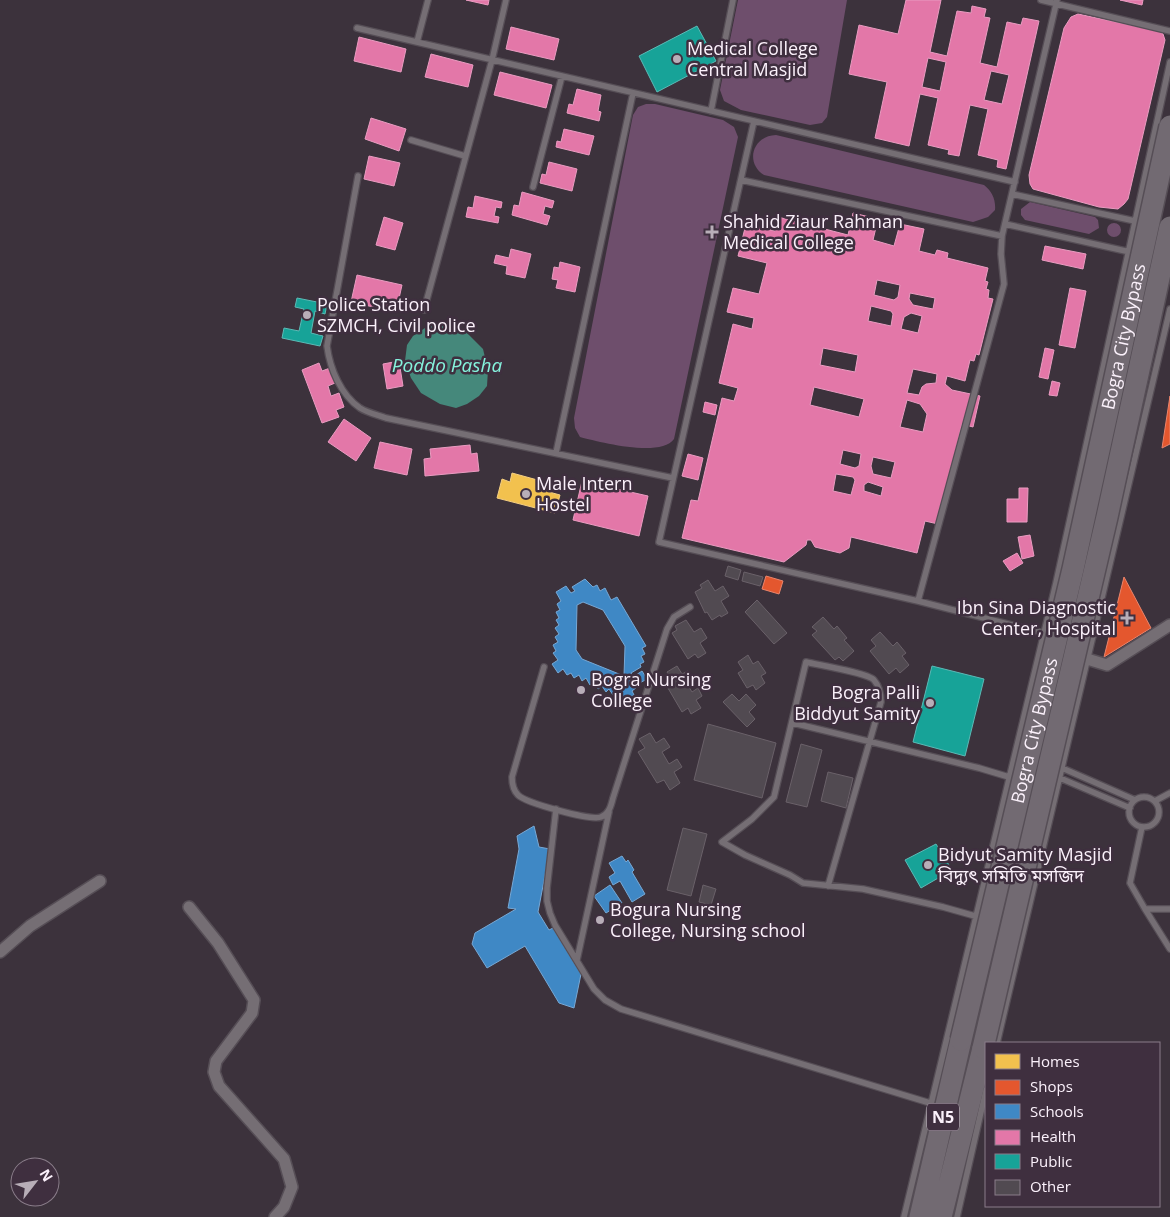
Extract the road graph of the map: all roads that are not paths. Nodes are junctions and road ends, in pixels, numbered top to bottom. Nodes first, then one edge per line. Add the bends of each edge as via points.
1 (428, 0) edge
2 (506, 0) edge
3 (733, 0) edge
4 (1041, 0) edge
5 (1057, 2) edge
6 (357, 28) dead end
7 (1170, 31) edge
8 (418, 42) junction
9 (492, 60) junction
10 (1170, 62) edge
11 (562, 76) junction
12 (633, 93) junction
13 (711, 111) junction
14 (754, 121) junction
15 (1170, 126) edge
16 (411, 140) dead end
17 (465, 156) junction
18 (358, 176) dead end
19 (741, 180) junction
20 (1015, 182) junction
21 (532, 187) dead end
22 (1012, 194) junction
23 (1135, 221) junction
24 (1005, 224) junction
25 (1170, 227) edge
26 (1002, 236) junction
27 (1128, 251) junction
28 (1145, 255) dead end
29 (1153, 256) dead end
30 (1170, 260) edge
31 (1170, 309) edge
32 (424, 310) dead end
33 (556, 453) junction
34 (673, 478) junction
35 (918, 601) junction
36 (690, 608) dead end
37 (1170, 625) edge
38 (1043, 633) junction
39 (1087, 659) junction
40 (544, 666) dead end
41 (793, 723) junction
42 (870, 742) junction
43 (1062, 768) junction
44 (1009, 778) junction
45 (1060, 778) junction
46 (1170, 793) edge
47 (1135, 800) junction
48 (1155, 801) junction
49 (610, 807) junction
50 (1130, 808) junction
51 (556, 809) junction
52 (1142, 827) junction
53 (100, 881) dead end
54 (828, 886) junction
55 (189, 907) dead end
56 (1145, 909) junction
57 (1170, 909) edge
58 (975, 916) junction
59 (1170, 949) edge
60 (0, 952) edge
61 (577, 960) junction
62 (991, 1042) edge
63 (991, 1042) edge
64 (985, 1063) edge
65 (985, 1094) edge
66 (930, 1103) junction
67 (275, 1217) edge
68 (904, 1217) edge
69 (920, 1217) edge
70 (941, 1217) edge
71 (957, 1217) edge

1 - 8 lane
2 - 9 lane
3 - 13 lane
4 - 5 lane
5 - 7 lane
5 - 20 lane
6 - 8 lane
8 - 9 lane
9 - 11 lane
9 - 17 lane
10 - 23 lane
11 - 12 lane
11 - 21 lane
12 - 13 lane
12 - 33 lane
13 - 14 lane
14 - 19 lane
14 - 20 lane
15 - 69 highway, Bogra City Bypass / N5, bridge via 1073,569
16 - 17 lane
17 - 32 lane
18 - 33 lane via 327,346 331,365 345,392 360,408 386,418
19 - 26 lane
19 - 34 lane
20 - 22 lane
22 - 23 lane
22 - 24 lane
23 - 27 lane
24 - 26 lane
24 - 27 lane
25 - 62 highway, Bogra City Bypass / N5, bridge
26 - 35 lane via 1004,284
27 - 28 lane
27 - 38 lane
29 - 30 lane
31 - 39 lane
33 - 34 lane
34 - 35 lane via 659,542
35 - 38 lane
36 - 49 lane via 674,617 667,629
37 - 39 street via 1107,665
38 - 44 lane
39 - 43 lane
40 - 51 lane via 512,783 516,793 524,799
41 - 42 lane
41 - 42 lane via 806,662 862,675 874,680 882,702
41 - 54 lane via 774,797 722,842 803,883
42 - 44 lane
42 - 54 lane
43 - 45 lane
43 - 47 lane
44 - 58 lane
45 - 50 lane
45 - 63 lane
46 - 48 lane
47 - 48 lane via 1147,797
47 - 50 lane
48 - 52 lane via 1159,809 1158,819 1152,825
49 - 51 lane via 605,815 595,819
49 - 61 lane
50 - 52 lane via 1130,818
51 - 61 lane via 547,901 553,922
52 - 56 lane via 1130,883
53 - 60 street via 30,926
54 - 58 lane via 863,889
55 - 67 street via 218,943 254,1000 252,1013 216,1061 214,1072 220,1086 284,1159 292,1187 284,1207
56 - 57 lane
56 - 59 lane
58 - 66 lane
61 - 66 lane via 598,993 620,1009
64 - 70 highway, Bogra City Bypass / N5
65 - 71 lane
66 - 68 lane

